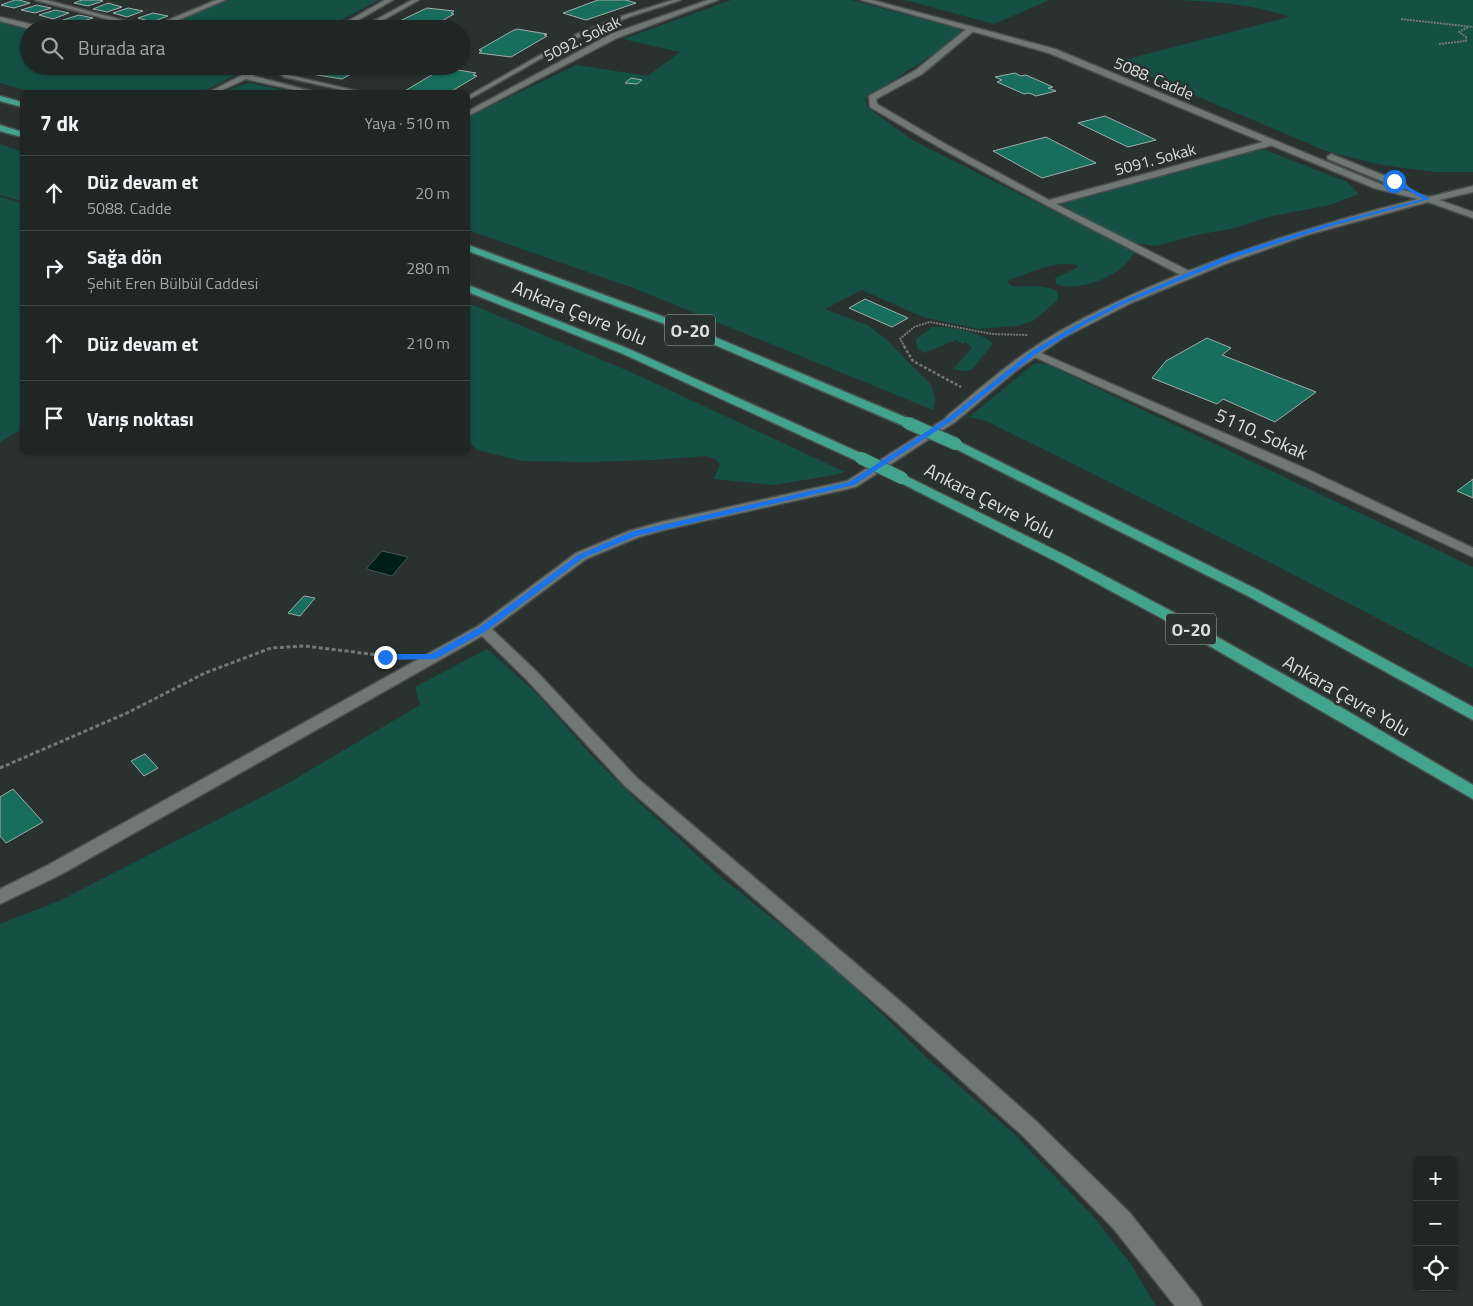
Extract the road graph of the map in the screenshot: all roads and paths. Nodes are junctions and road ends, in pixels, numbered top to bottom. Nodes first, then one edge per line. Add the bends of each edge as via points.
1 (38, 0) edge
2 (222, 0) edge
3 (390, 0) edge
4 (416, 0) edge
5 (678, 0) edge
6 (715, 0) edge
7 (864, 0) edge
8 (892, 0) edge
9 (1401, 18) dead end
10 (0, 19) edge
11 (117, 20) edge
12 (172, 20) edge
13 (353, 20) edge
14 (379, 20) edge
15 (20, 24) edge
16 (1472, 27) edge
17 (972, 29) junction
18 (1439, 44) dead end
19 (1074, 50) dead end
20 (1133, 74) dead end
21 (251, 75) edge
22 (285, 75) edge
23 (247, 77) junction
24 (217, 90) edge
25 (302, 90) edge
26 (349, 90) edge
27 (470, 97) edge
28 (0, 98) edge
29 (20, 104) edge
30 (470, 113) edge
31 (0, 128) edge
32 (20, 134) edge
33 (1270, 143) junction
34 (1317, 152) dead end
35 (1326, 155) dead end
36 (1473, 189) edge
37 (1427, 199) junction
38 (1048, 203) junction
39 (1473, 215) edge
40 (470, 249) edge
41 (1187, 274) junction
42 (470, 289) edge
43 (1034, 334) dead end
44 (1034, 353) junction
45 (969, 404) junction
46 (1473, 553) edge
47 (483, 629) junction
48 (433, 657) junction
49 (1473, 714) edge
50 (0, 768) edge
51 (1473, 792) edge
52 (0, 897) edge
53 (1190, 1306) edge

1 - 11 street
2 - 12 street
3 - 13 street
4 - 14 lane
5 - 27 lane via 579,35
6 - 30 street, 5092. Sokak via 614,36
7 - 17 street, 5088. Cadde
8 - 19 street
9 - 16 path
10 - 15 street
16 - 18 path via 1459,32 1466,41
17 - 33 street, 5088. Cadde via 1052,51
17 - 38 street via 919,72 872,98 871,102 876,108
20 - 34 street, 5088. Cadde
21 - 23 street
22 - 26 lane
23 - 24 street
23 - 25 street
28 - 29 highway
31 - 32 highway
33 - 37 street, 5088. Cadde via 1377,186
33 - 38 street, 5091. Sokak
35 - 37 street, 5088. Cadde via 1394,181
36 - 37 street
37 - 39 street, 5088. Cadde
37 - 41 street via 1326,226 1234,255
38 - 41 street
40 - 49 highway, Ankara Çevre Yolu / O-20, bridge via 682,327 956,444 1253,593
41 - 44 street via 1085,322
42 - 51 highway, Ankara Çevre Yolu / O-20, bridge via 625,351 902,478 1064,560 1205,637
43 - 45 path via 1005,336 930,322 920,322 906,332 900,339 913,361 967,390
44 - 45 street
44 - 46 street, 5110. Sokak via 1306,474
45 - 47 street via 851,484 666,525 602,546 581,556
47 - 48 street
47 - 53 street via 531,674 631,782 1029,1128 1122,1220
48 - 50 path via 385,657 305,646 271,648 205,673 127,713
48 - 52 street via 54,870

